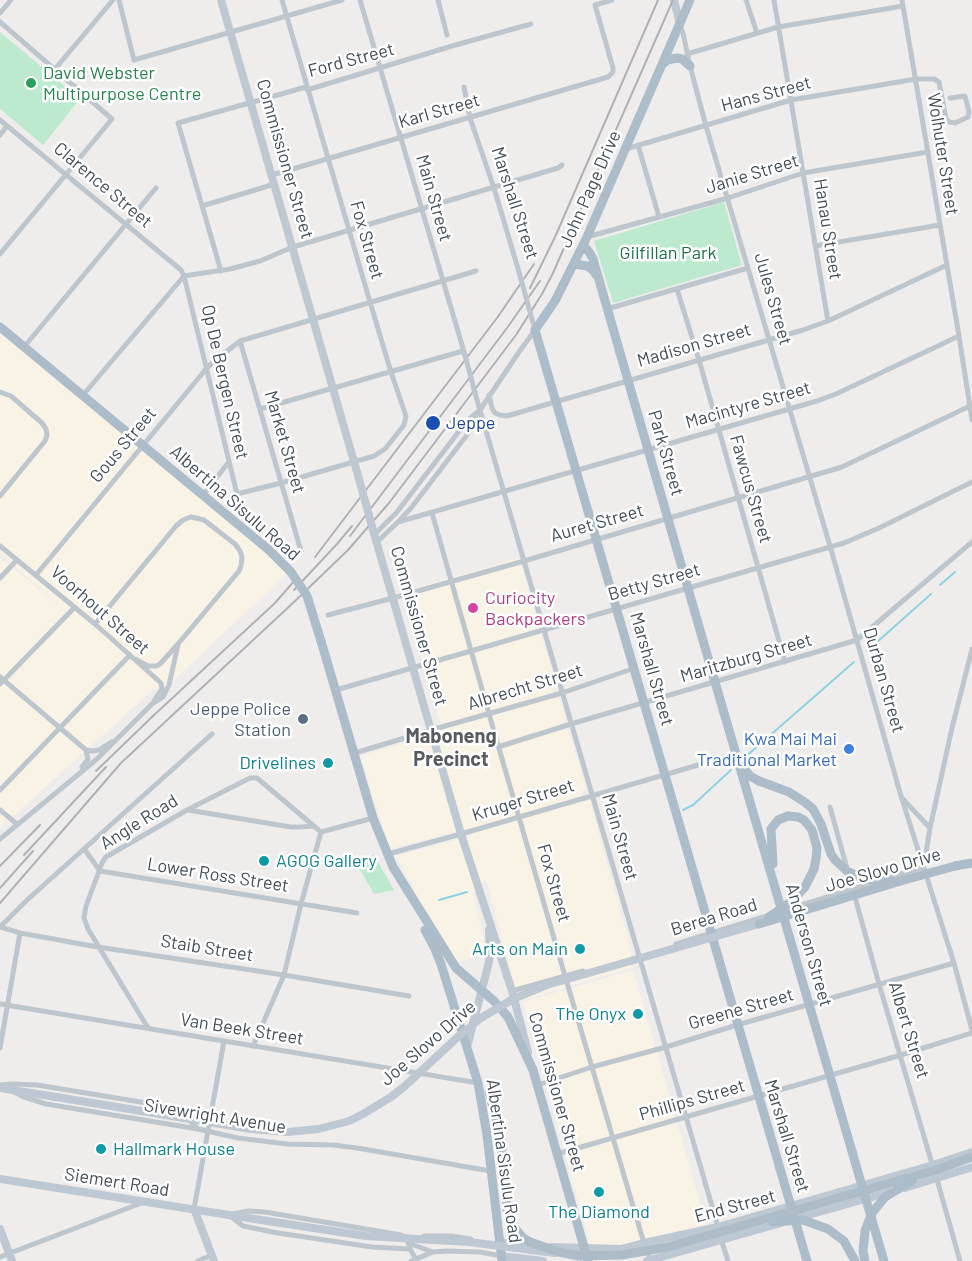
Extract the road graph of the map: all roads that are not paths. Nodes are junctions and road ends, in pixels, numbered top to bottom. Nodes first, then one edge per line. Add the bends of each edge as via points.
1 (11, 0) edge
2 (113, 0) edge
3 (119, 0) edge
4 (221, 0) edge
5 (282, 0) edge
6 (342, 0) edge
7 (360, 0) edge
8 (438, 0) edge
9 (612, 0) edge
10 (746, 0) edge
11 (774, 0) edge
12 (902, 3) edge
13 (682, 4) edge
14 (0, 13) edge
15 (286, 16) junction
16 (0, 22) edge
17 (531, 24) dead end
18 (778, 27) junction
19 (682, 28) junction
20 (230, 33) junction
21 (756, 33) junction
22 (447, 35) dead end
23 (687, 54) junction
24 (663, 63) junction
25 (690, 66) junction
26 (55, 69) junction
27 (380, 69) junction
28 (916, 78) junction
29 (306, 87) junction
30 (464, 87) dead end
31 (950, 98) dead end
32 (791, 100) junction
33 (251, 103) junction
34 (470, 118) junction
35 (0, 120) edge
36 (7, 126) junction
37 (706, 126) junction
38 (0, 135) edge
39 (400, 137) junction
40 (638, 145) junction
41 (626, 149) junction
42 (928, 152) junction
43 (327, 159) junction
44 (562, 165) dead end
45 (803, 173) junction
46 (67, 174) junction
47 (272, 175) junction
48 (274, 184) junction
49 (156, 188) dead end
50 (494, 188) junction
51 (728, 198) junction
52 (202, 206) junction
53 (421, 209) junction
54 (659, 217) junction
55 (126, 224) junction
56 (940, 225) junction
57 (349, 230) junction
58 (585, 241) junction
59 (815, 246) junction
60 (293, 248) junction
61 (0, 254) edge
62 (574, 264) junction
63 (947, 265) junction
64 (748, 267) junction
65 (220, 271) junction
66 (476, 271) dead end
67 (184, 276) junction
68 (597, 277) junction
69 (442, 281) junction
70 (676, 289) junction
71 (370, 302) junction
72 (607, 309) junction
73 (312, 320) junction
74 (828, 321) junction
75 (0, 327) edge
76 (536, 330) junction
77 (959, 336) junction
78 (770, 339) junction
79 (240, 341) junction
80 (24, 347) junction
81 (464, 353) junction
82 (699, 360) junction
83 (206, 369) junction
84 (391, 372) junction
85 (628, 380) junction
86 (332, 388) junction
87 (0, 392) edge
88 (83, 395) junction
89 (489, 395) junction
90 (556, 401) junction
91 (479, 406) junction
92 (970, 406) junction
93 (790, 408) junction
94 (260, 409) junction
95 (972, 420) edge
96 (718, 430) junction
97 (142, 446) junction
98 (648, 450) junction
99 (228, 463) junction
100 (354, 463) junction
101 (576, 471) junction
102 (809, 477) junction
103 (972, 482) edge
104 (281, 483) junction
105 (504, 492) junction
106 (203, 495) junction
107 (0, 496) edge
108 (738, 497) junction
109 (432, 513) junction
110 (668, 518) junction
111 (398, 522) junction
112 (375, 536) junction
113 (596, 539) junction
114 (972, 542) edge
115 (0, 546) edge
116 (830, 546) junction
117 (301, 551) dead end
118 (17, 560) junction
119 (524, 561) junction
120 (759, 568) junction
121 (838, 572) joint
122 (36, 574) junction
123 (0, 578) edge
124 (452, 581) junction
125 (688, 588) junction
126 (393, 598) junction
127 (74, 608) junction
128 (617, 608) junction
129 (328, 615) dead end
130 (95, 624) junction
131 (544, 631) junction
132 (703, 638) joint
133 (857, 640) junction
134 (178, 644) junction
135 (972, 649) edge
136 (471, 651) junction
137 (133, 657) junction
138 (785, 662) junction
139 (413, 668) junction
140 (635, 668) junction
141 (1, 680) edge
142 (715, 682) junction
143 (336, 690) junction
144 (562, 693) junction
145 (645, 703) junction
146 (152, 704) junction
147 (489, 714) junction
148 (571, 724) junction
149 (59, 728) junction
150 (431, 730) junction
151 (212, 734) dead end
152 (114, 741) junction
153 (498, 747) junction
154 (86, 750) junction
155 (355, 753) junction
156 (736, 756) junction
157 (665, 775) junction
158 (0, 790) edge
159 (592, 795) junction
160 (901, 796) junction
161 (830, 807) dead end
162 (0, 810) edge
163 (187, 810) junction
164 (519, 817) junction
165 (373, 818) junction
166 (19, 823) junction
167 (313, 825) junction
168 (930, 828) junction
169 (321, 832) junction
170 (462, 834) junction
171 (0, 839) edge
172 (85, 850) junction
173 (388, 854) junction
174 (972, 863) edge
175 (393, 867) junction
176 (923, 867) junction
177 (100, 870) junction
178 (904, 880) junction
179 (774, 882) junction
180 (853, 890) junction
181 (301, 904) junction
182 (782, 911) junction
183 (357, 913) dead end
184 (488, 917) junction
185 (759, 924) junction
186 (0, 927) edge
187 (20, 933) junction
188 (711, 933) junction
189 (98, 947) junction
190 (638, 956) junction
191 (954, 963) junction
192 (284, 975) junction
193 (565, 976) junction
194 (879, 984) junction
195 (481, 991) junction
196 (512, 991) junction
197 (409, 996) dead end
198 (0, 1004) edge
199 (8, 1005) junction
200 (809, 1005) junction
201 (737, 1025) junction
202 (148, 1028) junction
203 (972, 1031) edge
204 (224, 1041) junction
205 (253, 1046) junction
206 (467, 1047) junction
207 (666, 1047) junction
208 (0, 1048) edge
209 (901, 1055) junction
210 (592, 1067) junction
211 (533, 1070) junction
212 (830, 1075) junction
213 (478, 1083) junction
214 (538, 1085) junction
215 (3, 1087) edge
216 (758, 1097) junction
217 (686, 1117) junction
218 (198, 1129) junction
219 (208, 1131) junction
220 (613, 1139) junction
221 (972, 1152) edge
222 (557, 1154) junction
223 (972, 1157) edge
224 (972, 1167) edge
225 (935, 1171) junction
226 (491, 1172) junction
227 (0, 1179) edge
228 (862, 1186) junction
229 (866, 1199) junction
230 (144, 1202) junction
231 (791, 1206) junction
232 (194, 1209) junction
233 (229, 1215) junction
234 (795, 1219) junction
235 (718, 1227) junction
236 (734, 1228) junction
237 (0, 1229) edge
238 (722, 1240) junction
239 (499, 1243) junction
240 (644, 1243) junction
241 (409, 1244) junction
242 (433, 1252) junction
243 (582, 1253) junction
244 (0, 1257) edge
245 (11, 1257) edge
246 (213, 1258) edge
247 (502, 1258) edge
248 (415, 1260) edge
249 (198, 1261) edge
250 (543, 1261) edge
251 (588, 1261) edge
252 (650, 1261) edge
253 (728, 1261) edge
254 (807, 1261) edge
255 (855, 1261) edge
256 (865, 1261) edge
257 (884, 1261) edge
258 (960, 1261) edge

1 - 14 street
2 - 26 street
3 - 20 street via 134,60
4 - 20 main road, Commissioner Street
5 - 15 street, Fox Street
6 - 15 street
7 - 27 street, Main Street
8 - 22 street
9 - 34 street, Karl Street via 595,5 611,60 613,72 608,77
10 - 21 street
11 - 18 street, Hanau Street
12 - 18 street
12 - 28 street, Wolhuter Street
13 - 19 main road, John Page Drive
15 - 20 street
15 - 29 street, Fox Street
16 - 26 street
17 - 27 street, Ford Street
18 - 21 street
18 - 32 street, Hanau Street
19 - 23 street, Jules Street
19 - 24 main road, John Page Drive
20 - 33 main road, Commissioner Street
21 - 23 street
23 - 25 street, Jules Street
24 - 25 main road via 675,57
24 - 41 main road, John Page Drive
25 - 37 street, Jules Street
26 - 46 street via 112,119
27 - 29 street, Ford Street via 307,90
27 - 39 street, Main Street
28 - 31 street via 939,81 946,120 955,123 968,117 965,96
28 - 32 street, Hans Street
28 - 42 street, Wolhuter Street
29 - 33 street, Ford Street
29 - 43 street, Fox Street
30 - 34 street, Marshall Street
32 - 37 street, Hans Street
32 - 45 street, Hanau Street
33 - 47 main road, Commissioner Street
33 - 52 street, Ford Street via 178,123
34 - 39 street, Karl Street
34 - 50 street, Marshall Street
35 - 36 street, Clarence Street
36 - 38 street
36 - 46 street, Clarence Street
37 - 40 street, Hans Street
37 - 51 street, Jules Street
39 - 43 street, Karl Street
39 - 53 street, Main Street
40 - 41 street, Hans Street
40 - 54 street
41 - 58 main road, John Page Drive
42 - 45 street, Janie Street
42 - 56 street, Wolhuter Street
43 - 47 street, Karl Street
43 - 57 street, Fox Street
44 - 50 street
45 - 51 street, Janie Street
45 - 59 street, Hanau Street
46 - 55 street, Clarence Street
46 - 61 street
47 - 48 main road, Commissioner Street
48 - 52 street
48 - 60 main road, Commissioner Street
49 - 55 street
50 - 53 street
50 - 76 street, Marshall Street, bridge
51 - 54 street, Janie Street
51 - 64 street, Jules Street
52 - 65 street
53 - 57 street
53 - 69 street, Main Street
54 - 58 street, Janie Street
55 - 67 street, Clarence Street
55 - 80 street
56 - 59 street
56 - 63 street, Wolhuter Street
57 - 60 street
57 - 71 street, Fox Street
58 - 62 main road, John Page Drive
58 - 68 main road, Park Street
59 - 74 street, Hanau Street
60 - 65 street
60 - 73 main road, Commissioner Street
62 - 68 main road via 588,266
62 - 76 main road, John Page Drive
63 - 74 street, Madison Street
63 - 77 street, Wolhuter Street
64 - 70 street
64 - 78 street, Jules Street
65 - 67 street
66 - 69 street
67 - 83 street, Op De Bergen Street
67 - 88 street
68 - 72 main road, Park Street
69 - 71 street
69 - 81 street, Main Street
70 - 72 street
70 - 82 street, Fawcus Street
71 - 73 street
71 - 84 street, Fox Street
72 - 85 main road, Park Street
73 - 79 street
73 - 86 main road, Commissioner Street
74 - 78 street, Madison Street
75 - 80 main road, Albertina Sisulu Road
76 - 89 street, John Page Drive
76 - 90 main road, Marshall Street
77 - 92 street, Wolhuter Street
77 - 93 street, Macintyre Street via 836,393
78 - 82 street, Madison Street
78 - 93 street, Jules Street
79 - 83 street, Gous Street
79 - 94 street, Market Street
80 - 88 main road, Albertina Sisulu Road
81 - 84 street
81 - 91 street, Main Street, bridge
82 - 85 street, Madison Street
82 - 96 street, Fawcus Street
83 - 97 street, Gous Street
83 - 99 street, Op De Bergen Street
84 - 86 street
84 - 100 street, Fox Street via 406,416 404,425 385,449
85 - 90 street, Madison Street
85 - 98 main road, Park Street
86 - 94 street
86 - 100 main road, Commissioner Street
87 - 107 street via 11,396 46,429 45,441
88 - 97 main road, Albertina Sisulu Road
89 - 90 street, Madison Street via 493,410 503,416
89 - 91 street, John Page Drive
90 - 101 main road, Marshall Street
91 - 105 street, Main Street
91 - 111 street, John Page Drive via 470,431
91 - 112 street, John Page Drive
92 - 95 street, Wolhuter Street
92 - 102 street, Auret Street via 851,464
93 - 96 street, Macintyre Street
93 - 102 street, Jules Street
94 - 104 street, Market Street
96 - 98 street, Macintyre Street
96 - 108 street, Fawcus Street
97 - 106 main road, Albertina Sisulu Road
97 - 122 street, Gous Street
98 - 101 street, Macintyre Street
98 - 110 main road, Park Street
99 - 104 street, Op De Bergen Street via 237,494
99 - 106 street
100 - 104 street
100 - 112 main road, Commissioner Street, bridge
101 - 105 street, Macintyre Street
101 - 113 main road, Marshall Street
102 - 108 street, Auret Street
102 - 116 street, Jules Street
103 - 116 street, Betty Street via 856,539
104 - 117 street, Market Street
105 - 109 street, Macintyre Street
105 - 119 street, Main Street
106 - 143 main road, Albertina Sisulu Road, bridge via 269,550 301,584
108 - 110 street, Auret Street
108 - 120 street, Fawcus Street
109 - 111 street, Macintyre Street
109 - 124 street, Fox Street
110 - 113 street, Auret Street
110 - 125 main road, Park Street
111 - 112 street, John Page Drive
112 - 126 main road, Commissioner Street
113 - 119 street, Auret Street
113 - 128 main road, Marshall Street
114 - 133 street, Maritzburg Street
115 - 118 street, Voorhout Street
116 - 120 street, Betty Street
116 - 121 street, Jules Street
118 - 122 street, Voorhout Street
118 - 123 street
119 - 124 street, Auret Street
119 - 131 street, Main Street
120 - 125 street, Betty Street
120 - 138 street, Fawcus Street
121 - 133 street, Durban Street
122 - 127 street, Voorhout Street
124 - 126 street, Auret Street
124 - 136 street, Fox Street
125 - 128 street, Betty Street
125 - 132 main road, Park Street
126 - 129 street, Auret Street
126 - 139 main road, Commissioner Street
127 - 130 street, Voorhout Street
127 - 141 street
128 - 131 street, Betty Street
128 - 140 main road, Marshall Street
130 - 134 street via 176,526 196,517 234,544 242,562 239,571
130 - 137 street, Voorhout Street
131 - 136 street, Betty Street
131 - 144 street, Main Street
132 - 142 main road, Anderson Street
133 - 138 street, Maritzburg Street
133 - 160 street, Durban Street
134 - 137 street via 156,666
134 - 146 street via 168,689
135 - 168 street
136 - 139 street, Betty Street
136 - 147 street, Fox Street
137 - 146 street, Voorhout Street via 161,683 162,689
137 - 149 street
138 - 142 street, Maritzburg Street
139 - 143 street, Betty Street
139 - 150 main road, Commissioner Street
140 - 144 street, Albrecht Street
140 - 145 main road, Marshall Street
141 - 149 street
142 - 145 street, Maritzburg Street
142 - 156 main road, Anderson Street
143 - 155 main road, Albertina Sisulu Road
144 - 147 street, Albrecht Street
144 - 148 street, Main Street
145 - 148 street, Maritzburg Street
145 - 157 main road, Marshall Street
146 - 152 street
147 - 150 street, Albrecht Street
147 - 153 street, Fox Street
148 - 153 street, Maritzburg Street
148 - 159 street, Main Street
149 - 154 street
149 - 158 street
150 - 155 street, Albrecht Street
150 - 170 main road, Commissioner Street
151 - 172 street
152 - 154 street via 99,750
152 - 166 street
153 - 164 street, Fox Street
154 - 166 street via 86,763
155 - 165 main road, Albertina Sisulu Road
156 - 157 street, Kruger Street
156 - 178 main road, bridge via 747,773 789,792 813,809 831,854 847,871 872,880
156 - 179 main road, Anderson Street
157 - 159 street, Kruger Street
157 - 188 main road, Marshall Street
159 - 164 street, Kruger Street
159 - 190 street, Main Street
160 - 168 street, Durban Street
160 - 176 street, Durban Street
161 - 180 street, Albert Street
162 - 166 street
163 - 167 street via 291,827
163 - 167 street, Angle Road via 257,778
163 - 177 street, Angle Road via 109,855
164 - 170 street, Kruger Street
164 - 193 street, Fox Street
165 - 169 street
165 - 173 main road, Albertina Sisulu Road
166 - 171 street
167 - 169 street
168 - 176 street
169 - 181 street
170 - 173 street, Kruger Street
170 - 184 main road, Commissioner Street
172 - 177 street
172 - 186 street
173 - 175 main road, Albertina Sisulu Road
174 - 178 main road, Joe Slovo Drive, bridge
175 - 195 main road, Albertina Sisulu Road via 449,959
175 - 206 main road, Albertina Sisulu Road via 435,949
176 - 180 street, Berea Road
176 - 191 street, Durban Street
177 - 181 street, Lower Ross Street
177 - 189 street, Angle Road via 84,918
178 - 185 main road, Joe Slovo Drive, bridge
179 - 182 main road, Anderson Street
179 - 185 main road, bridge via 771,829 778,820 798,817 812,830 817,848 814,869 800,894
180 - 182 street, Berea Road
180 - 194 street, Albert Street
181 - 183 street, Lower Ross Street
181 - 192 street
182 - 188 street, Berea Road
182 - 200 main road, Anderson Street
184 - 195 main road via 490,953
184 - 196 main road, Commissioner Street
185 - 215 main road, Joe Slovo Drive, bridge via 548,985 513,999 461,1034 391,1097 349,1121 319,1129 251,1129
186 - 187 street, Staib Street
187 - 189 street, Staib Street
187 - 199 street
188 - 190 street, Berea Road
188 - 201 main road, Marshall Street
189 - 192 street, Staib Street
189 - 202 street, Angle Road
190 - 193 street, Berea Road
190 - 207 street, Main Street
191 - 194 street, Greene Street
191 - 203 street, Durban Street
192 - 197 street, Staib Street
192 - 205 street
193 - 196 street, Berea Road
193 - 210 street, Fox Street
194 - 200 street, Greene Street
194 - 209 street, Albert Street
195 - 206 main road
195 - 211 main road, Albertina Sisulu Road via 508,1017
196 - 211 main road, Commissioner Street
198 - 199 street, Van Beek Street
199 - 202 street, Van Beek Street
199 - 208 street
200 - 201 street, Greene Street
200 - 212 main road, Anderson Street
201 - 207 street, Greene Street
201 - 216 main road, Marshall Street
202 - 204 street, Van Beek Street
203 - 209 street, Phillips Street
204 - 205 street, Van Beek Street
204 - 219 street
205 - 213 street, Van Beek Street
206 - 213 main road, Albertina Sisulu Road
207 - 210 street, Greene Street
207 - 217 street, Main Street
209 - 212 street, Phillips Street
209 - 225 street, Albert Street
210 - 214 street, Greene Street
210 - 220 street, Fox Street
211 - 214 main road, Commissioner Street
212 - 216 street, Phillips Street
212 - 228 main road, Anderson Street
213 - 226 main road, Albertina Sisulu Road
213 - 243 main road, bridge via 489,1092 501,1139 507,1210 513,1226 530,1242 559,1252
214 - 222 main road, Commissioner Street
215 - 218 street, Sivewright Avenue via 46,1104
215 - 218 street via 26,1084 171,1107
216 - 217 street, Phillips Street
216 - 231 main road, Marshall Street
217 - 220 street, Phillips Street
217 - 235 street, Main Street
218 - 219 street, Sivewright Avenue
219 - 226 street, Sivewright Avenue via 259,1141 357,1148
219 - 232 street
220 - 222 street, Phillips Street
220 - 240 street, Fox Street
221 - 225 main road, End Street
222 - 243 main road, Commissioner Street
223 - 225 main road, bridge
224 - 225 main road, End Street
225 - 228 main road, End Street
225 - 229 main road, End Street
225 - 236 main road, bridge
225 - 256 main road, bridge via 899,1188 878,1204 865,1231
225 - 258 street, Albert Street
226 - 239 main road, Albertina Sisulu Road
227 - 230 main road, Siemert Road
228 - 229 main road, Anderson Street
228 - 231 main road, End Street
229 - 234 main road, End Street
229 - 257 main road, Anderson Street
230 - 232 main road, Siemert Road
230 - 245 street
231 - 234 main road, Marshall Street
231 - 235 main road, End Street
232 - 233 main road, Siemert Road
232 - 246 main road
233 - 241 street, Siemert Road via 243,1226 327,1241 372,1246
233 - 241 street, Siemert Road via 265,1212 396,1233 405,1236
233 - 243 main road, Siemert Road, bridge via 355,1235
234 - 238 main road, End Street
234 - 254 main road, Marshall Street
235 - 238 street, Main Street
235 - 240 main road, End Street
236 - 243 main road, bridge via 644,1252
236 - 255 main road, bridge via 810,1221 837,1235
237 - 245 main road
238 - 252 main road, End Street
238 - 253 street, Main Street
239 - 241 street via 424,1236
239 - 243 main road, End Street
239 - 247 main road, Albertina Sisulu Road
240 - 243 main road, End Street
240 - 252 street, Fox Street
241 - 242 street
241 - 248 street
242 - 247 street via 464,1251
242 - 248 street
243 - 251 main road, Commissioner Street
244 - 245 street
246 - 249 street
247 - 250 main road

